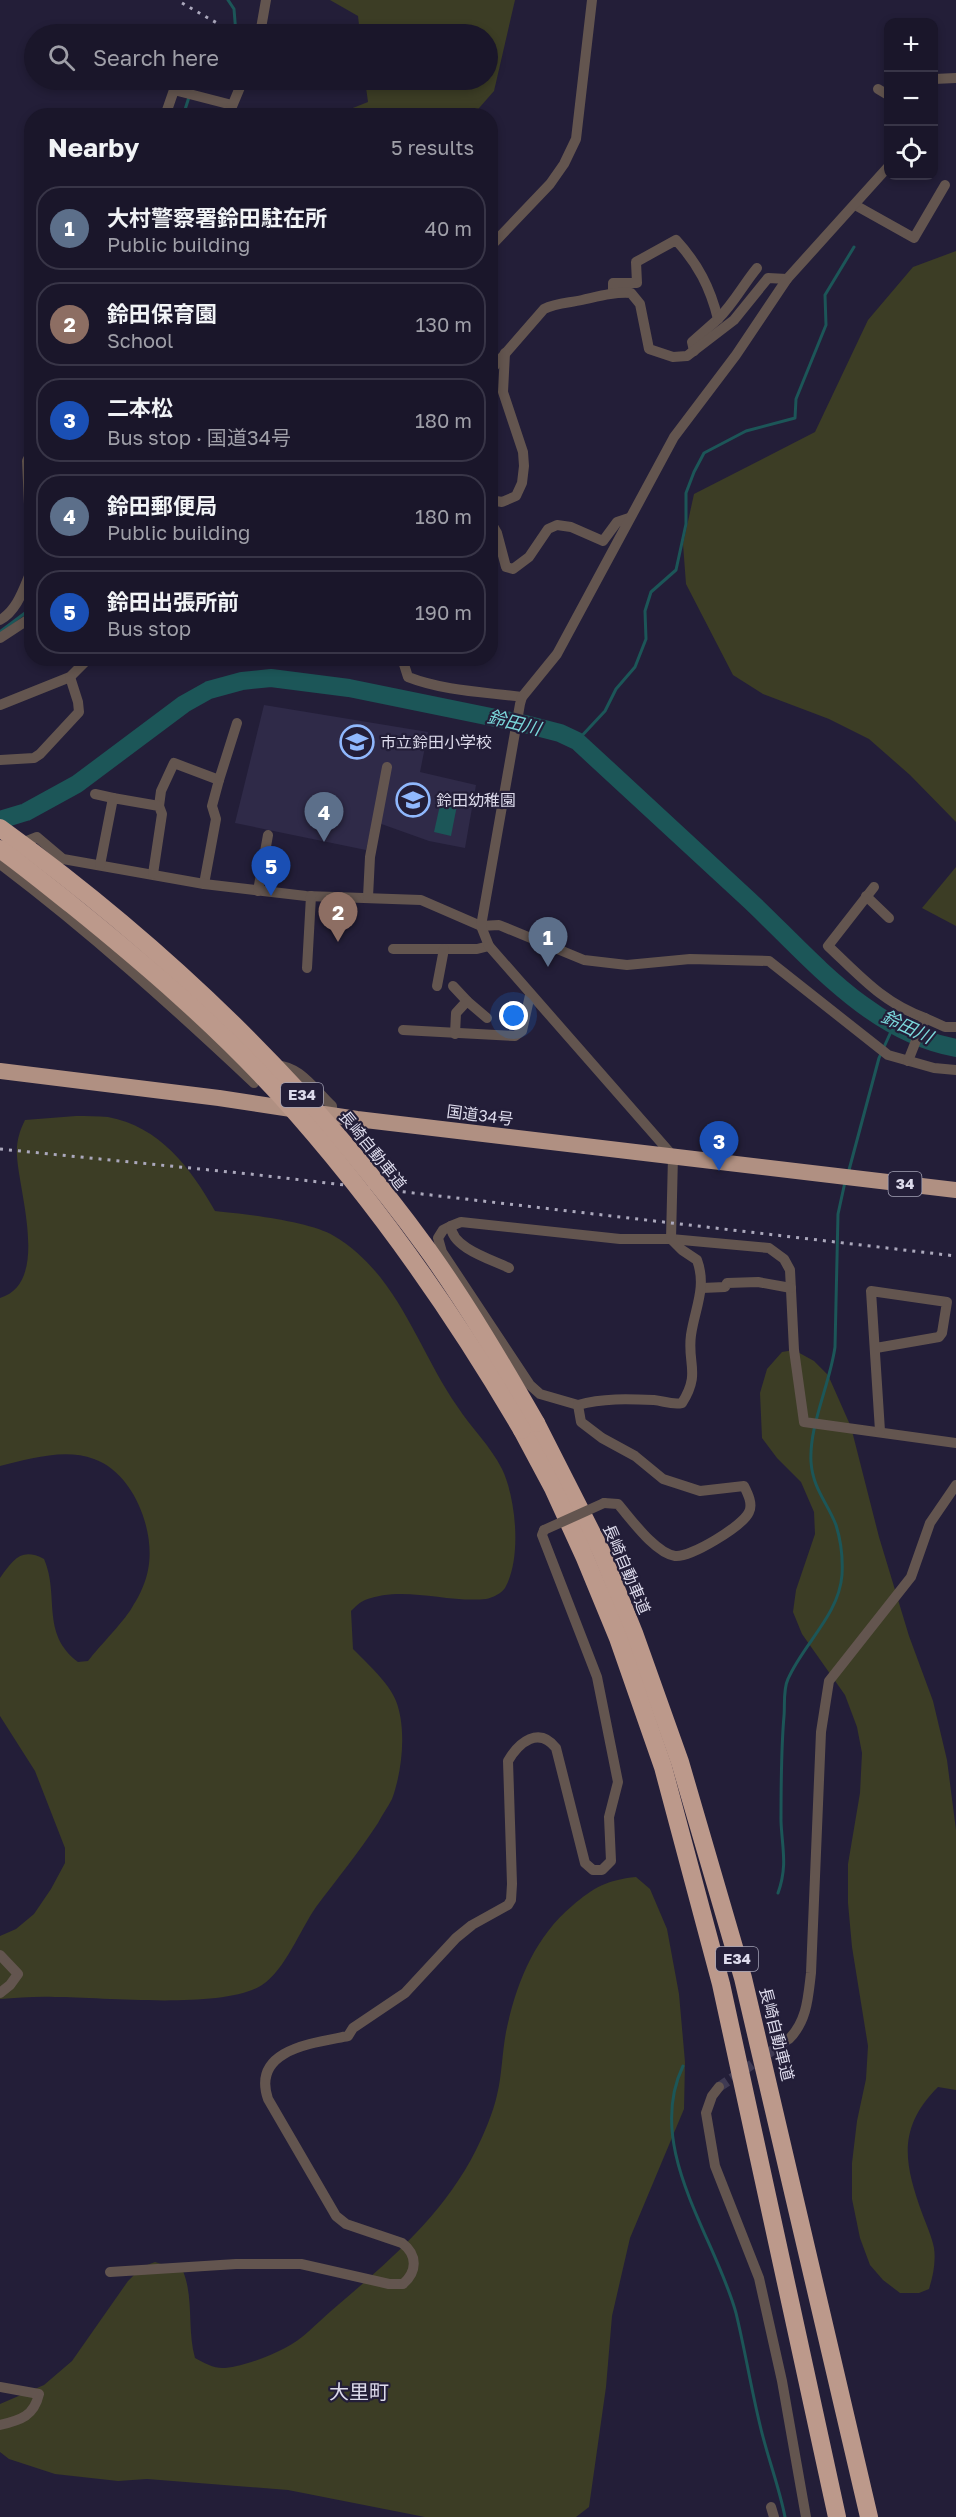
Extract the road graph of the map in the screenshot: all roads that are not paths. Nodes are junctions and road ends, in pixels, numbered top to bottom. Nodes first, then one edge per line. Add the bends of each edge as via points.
1 (266, 0) edge
2 (592, 0) edge
3 (262, 24) edge
4 (956, 78) edge
5 (938, 79) edge
6 (878, 89) dead end
7 (174, 90) edge
8 (174, 90) edge
9 (239, 90) edge
10 (884, 93) edge
11 (168, 108) edge
12 (225, 108) edge
13 (231, 108) edge
14 (884, 172) edge
15 (945, 185) dead end
16 (855, 205) junction
17 (498, 239) edge
18 (757, 268) dead end
19 (787, 279) junction
20 (614, 292) junction
21 (718, 319) junction
22 (694, 351) junction
23 (505, 353) junction
24 (498, 361) edge
25 (498, 501) edge
26 (629, 518) junction
27 (498, 537) edge
28 (24, 588) edge
29 (0, 620) edge
30 (24, 622) edge
31 (0, 638) edge
32 (81, 666) edge
33 (405, 666) edge
34 (70, 677) junction
35 (521, 700) junction
36 (0, 705) edge
37 (237, 723) dead end
38 (0, 760) edge
39 (387, 767) dead end
40 (219, 780) junction
41 (94, 794) dead end
42 (113, 798) junction
43 (159, 806) junction
44 (0, 828) edge
45 (268, 835) dead end
46 (0, 851) edge
47 (0, 864) edge
48 (100, 865) junction
49 (153, 874) junction
50 (204, 884) junction
51 (258, 891) junction
52 (311, 896) junction
53 (368, 897) junction
54 (889, 918) dead end
55 (481, 926) junction
56 (489, 946) junction
57 (393, 949) dead end
58 (444, 949) junction
59 (307, 968) dead end
60 (437, 986) dead end
61 (453, 986) dead end
62 (530, 995) junction
63 (467, 1001) junction
64 (487, 1018) dead end
65 (924, 1020) junction
66 (956, 1027) edge
67 (403, 1030) dead end
68 (455, 1034) junction
69 (908, 1059) junction
70 (956, 1070) edge
71 (0, 1071) edge
72 (254, 1083) junction
73 (250, 1103) junction
74 (332, 1115) junction
75 (673, 1156) junction
76 (956, 1190) edge
77 (451, 1226) junction
78 (671, 1239) junction
79 (509, 1268) dead end
80 (702, 1288) junction
81 (791, 1288) junction
82 (876, 1348) junction
83 (578, 1405) junction
84 (529, 1427) junction
85 (880, 1431) junction
86 (956, 1443) edge
87 (956, 1485) edge
88 (0, 1955) edge
89 (0, 1994) edge
90 (789, 2039) tunnel mouth
91 (719, 2087) tunnel mouth
92 (110, 2272) dead end
93 (0, 2387) edge
94 (0, 2425) edge
95 (806, 2517) edge
96 (837, 2517) edge
97 (869, 2517) edge

1 - 3 street
2 - 17 street via 576,139 550,184
4 - 5 street
6 - 10 street
7 - 11 street
8 - 12 street
9 - 13 street
14 - 16 street
15 - 16 street via 914,238
16 - 19 street
18 - 21 street
19 - 22 street via 768,278 734,320
19 - 26 street via 736,355 674,436
20 - 21 street via 613,283 637,283 636,262 676,240 691,256 711,292
20 - 22 street via 631,293 639,304 650,349 674,357
20 - 23 street via 544,309
21 - 22 street via 692,342
23 - 24 street
23 - 25 street via 503,392 523,452 524,475 516,496
26 - 27 street via 617,522 603,541 557,525 548,529 529,557 513,569 506,567
26 - 35 street via 557,654
28 - 29 street via 19,600
30 - 31 street
32 - 34 street
33 - 35 street via 408,677 420,681
34 - 36 street
34 - 38 street via 79,712 34,758
35 - 55 street
37 - 40 street
39 - 53 street via 370,857
40 - 43 street via 174,763 161,791
40 - 50 street via 212,806 216,819
41 - 42 street
42 - 43 street
42 - 48 street
43 - 49 street via 162,814
44 - 84 highway, 長崎自動車道 / E34, bridge via 138,937 217,1008 291,1083 428,1250 475,1320
45 - 51 street
46 - 48 street via 38,837 63,859
46 - 84 highway, 長崎自動車道 / E34, bridge via 127,950 279,1094 348,1174 414,1260
47 - 72 street via 158,992
48 - 49 street
49 - 50 street
50 - 51 street
51 - 52 street
52 - 53 street
52 - 59 street
53 - 55 street via 421,900
54 - 65 street via 870,892 828,946 878,994
55 - 56 street
55 - 69 street via 500,925 584,960 627,965 690,959 770,961 888,1054
56 - 58 street
56 - 62 street
57 - 58 street
58 - 60 street
61 - 63 street
62 - 68 street via 522,1031 514,1036
62 - 75 street
63 - 64 street
63 - 68 street via 456,1013
65 - 66 street
65 - 69 street
67 - 68 street
69 - 70 street
71 - 73 highway, 国道34号 / 34
72 - 73 street
72 - 74 street via 267,1067 288,1066 332,1106
73 - 74 highway, 国道34号 / 34
74 - 75 highway, 国道34号 / 34
75 - 76 highway, 国道34号 / 34
75 - 78 street
77 - 78 street via 461,1222 620,1239
77 - 79 street via 460,1245
77 - 83 street via 438,1238 442,1252 530,1385 540,1394
78 - 80 street via 697,1260
78 - 81 street via 770,1248 784,1258 790,1270
80 - 81 street via 758,1282
80 - 83 street via 691,1337 694,1376 682,1403 618,1399
81 - 85 street via 794,1350 804,1422
82 - 82 street via 871,1292 947,1302 939,1337
82 - 85 street
83 - 92 street, bridge via 581,1422 663,1479 700,1491 744,1486 751,1501 750,1512 739,1524 677,1557 662,1552 618,1504 604,1503 544,1530 542,1535 597,1677 618,1782 609,1817 611,1861 602,1870 593,1870 585,1863 556,1748 550,1740 528,1739 508,1761 512,1884 508,1905 456,1938 405,1993 353,2028 348,2036 283,2053 266,2076 264,2088 268,2099 336,2216 346,2224 410,2249 414,2259 412,2276 403,2284 389,2284 301,2264
84 - 96 highway, 長崎自動車道 / E34 via 618,1638 663,1767 726,2006
84 - 97 highway, 長崎自動車道 / E34 via 601,1551 680,1762 743,1978
85 - 86 street
87 - 90 street via 930,1523 911,1577 829,1681 821,1732 807,2009
88 - 89 street via 18,1974
91 - 95 street via 706,2113 715,2166 759,2278
93 - 94 street via 39,2394 36,2408 27,2416

